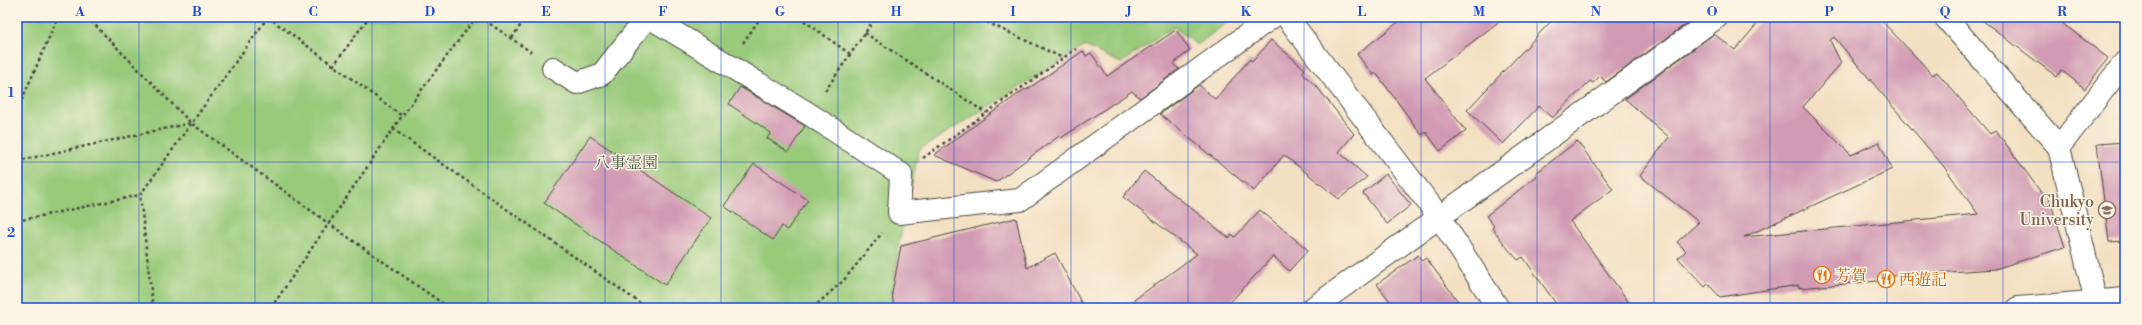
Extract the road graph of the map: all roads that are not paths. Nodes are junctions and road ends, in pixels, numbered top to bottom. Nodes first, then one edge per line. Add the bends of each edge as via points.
1 (648, 17) edge
2 (1272, 17) edge
3 (1287, 17) edge
4 (1718, 17) edge
5 (1945, 17) edge
6 (2125, 62) edge
7 (553, 68) road end
8 (2059, 147) junction
9 (1440, 218) junction
10 (2125, 299) edge
11 (2096, 302) junction
12 (1313, 308) edge
13 (1498, 308) edge
14 (2018, 308) edge

1 - 2 street via 809,114 901,174 899,213 1020,200
1 - 7 street via 602,74 577,83
3 - 9 street
4 - 9 street
5 - 8 street
6 - 8 street
8 - 11 street
9 - 12 street
9 - 13 street
10 - 11 street
11 - 14 street

